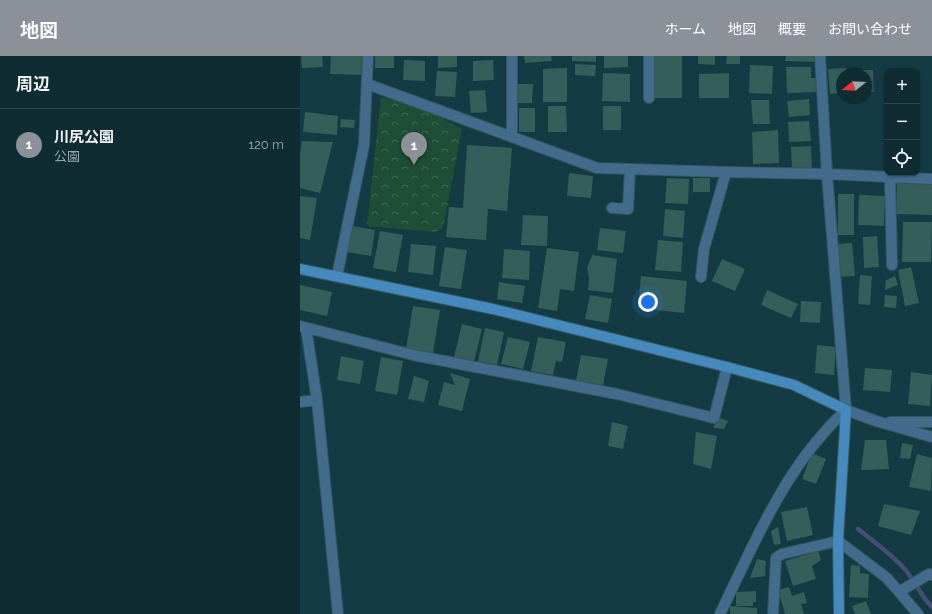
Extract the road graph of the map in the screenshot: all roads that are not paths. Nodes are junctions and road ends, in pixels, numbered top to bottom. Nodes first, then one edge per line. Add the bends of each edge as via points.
1 (368, 56) edge
2 (512, 56) edge
3 (649, 56) edge
4 (820, 56) edge
5 (368, 84) junction
6 (649, 98) dead end
7 (512, 136) junction
8 (630, 169) junction
9 (726, 172) junction
10 (827, 174) junction
11 (890, 178) junction
12 (932, 179) edge
13 (612, 208) dead end
14 (892, 265) dead end
15 (300, 269) edge
16 (337, 276) junction
17 (701, 277) dead end
18 (303, 327) edge
19 (727, 367) junction
20 (317, 400) junction
21 (300, 402) edge
22 (846, 410) junction
23 (876, 421) junction
24 (932, 422) edge
25 (932, 437) edge
26 (838, 541) junction
27 (927, 576) edge
28 (902, 590) junction
29 (338, 614) edge
30 (720, 614) edge
31 (773, 614) edge
32 (839, 614) edge
33 (918, 614) edge

1 - 5 street
2 - 7 street
3 - 6 street
4 - 10 street
5 - 7 street
5 - 16 street via 364,145
7 - 8 street via 597,168
8 - 9 street
8 - 13 street via 628,209
9 - 10 street
9 - 17 street via 704,249
10 - 11 street
10 - 22 street
11 - 12 street
11 - 14 street
15 - 16 street
16 - 19 street via 493,309
18 - 19 street via 413,354 617,394 714,418
18 - 20 street
19 - 22 street via 794,385
20 - 21 street
20 - 29 street
22 - 23 street
22 - 26 street
22 - 30 street via 811,448 779,496
23 - 24 street
23 - 25 street
26 - 28 street
26 - 31 street via 782,554 776,558
26 - 32 street
27 - 28 street
28 - 33 street

